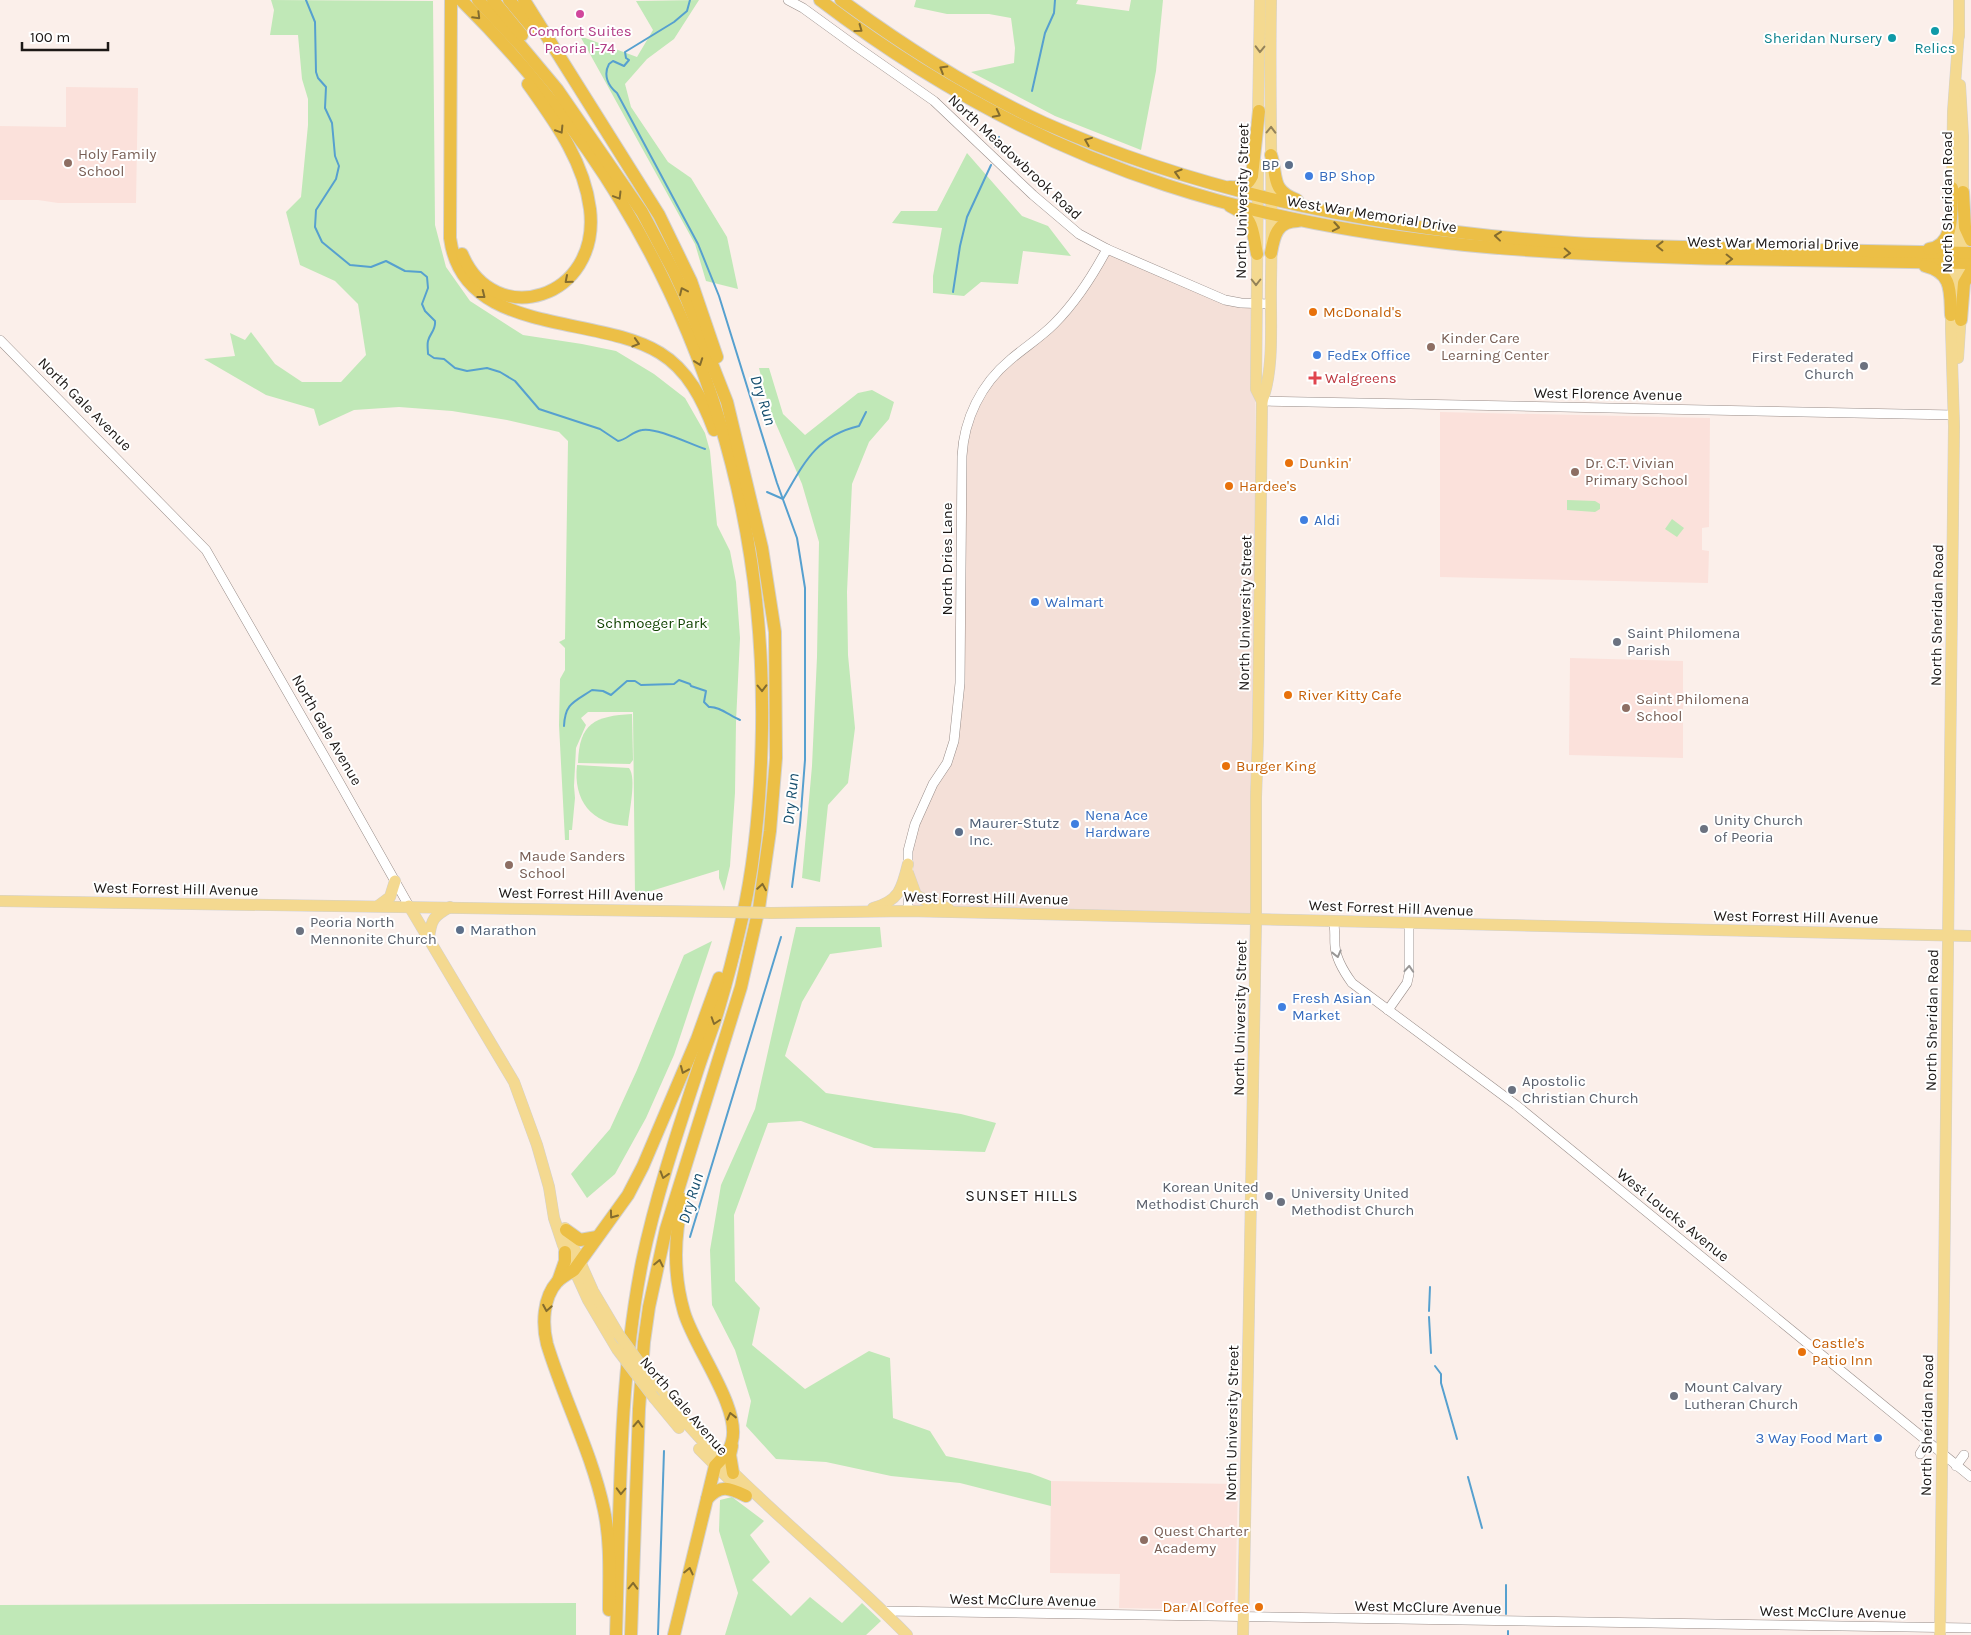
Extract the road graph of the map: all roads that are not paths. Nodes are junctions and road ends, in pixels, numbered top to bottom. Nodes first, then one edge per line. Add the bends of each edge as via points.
1 (460, 0) edge
2 (478, 0) edge
3 (493, 0) edge
4 (509, 0) edge
5 (524, 0) edge
6 (788, 0) edge
7 (820, 0) edge
8 (841, 0) edge
9 (1260, 0) edge
10 (1271, 0) edge
11 (1959, 0) edge
12 (453, 10) edge
13 (494, 32) junction
14 (557, 89) junction
15 (1259, 111) junction
16 (1271, 155) junction
17 (641, 184) junction
18 (1171, 187) junction
19 (1223, 187) junction
20 (1957, 190) junction
21 (1257, 196) junction
22 (1271, 199) junction
23 (1257, 210) junction
24 (1271, 214) junction
25 (1309, 222) junction
26 (1402, 223) junction
27 (1971, 240) edge
28 (1107, 249) junction
29 (1887, 251) junction
30 (1271, 253) junction
31 (1256, 254) junction
32 (1963, 260) edge
33 (1868, 262) junction
34 (1256, 304) junction
35 (1270, 304) junction
36 (1956, 318) junction
37 (0, 340) edge
38 (1269, 358) junction
39 (1262, 401) junction
40 (727, 402) junction
41 (1954, 410) junction
42 (761, 639) junction
43 (908, 868) junction
44 (395, 881) junction
45 (747, 892) junction
46 (0, 901) edge
47 (378, 906) junction
48 (409, 906) junction
49 (450, 907) junction
50 (908, 911) junction
51 (850, 912) junction
52 (972, 913) junction
53 (1256, 920) junction
54 (1333, 921) junction
55 (1409, 923) junction
56 (1948, 935) junction
57 (1971, 936) edge
58 (429, 938) junction
59 (749, 956) junction
60 (1388, 1010) junction
61 (550, 1187) junction
62 (566, 1230) junction
63 (597, 1237) junction
64 (565, 1252) junction
65 (577, 1266) junction
66 (558, 1281) junction
67 (732, 1441) junction
68 (1927, 1443) junction
69 (1920, 1454) dead end
70 (1942, 1455) junction
71 (1964, 1456) dead end
72 (718, 1463) junction
73 (1956, 1466) junction
74 (733, 1473) junction
75 (1971, 1478) edge
76 (746, 1496) junction
77 (706, 1499) junction
78 (843, 1574) junction
79 (884, 1611) junction
80 (1244, 1618) junction
81 (1971, 1628) edge
82 (1940, 1631) edge
83 (608, 1635) edge
84 (616, 1635) edge
85 (631, 1635) edge
86 (674, 1635) edge
87 (907, 1635) edge
88 (1243, 1635) edge

1 - 12 highway
1 -> 13 highway
2 - 14 highway
3 - 14 highway via 549,70
4 - 17 highway via 540,38
5 - 17 highway
6 - 28 street, North Meadowbrook Road via 930,97 1052,212 1078,234
7 -> 18 highway, West War Memorial Drive via 902,58 992,112 1068,147
19 -> 8 highway, West War Memorial Drive via 1134,159 1030,116 947,72
9 -> 15 main road, North University Street
16 -> 10 main road, North University Street
11 - 20 main road, North Sheridan Road via 1953,112
13 -> 12 highway via 502,49 569,145 584,180 590,208 590,238 581,265 563,284 537,296 512,296 490,287 469,268 459,246
12 -> 42 highway via 450,238 458,268 476,291 497,305 643,344 667,358 689,380 712,424 728,476
13 -> 42 highway via 561,112 602,169 643,238 675,304 707,383 732,468 752,562
40 -> 14 highway via 687,300 662,249 628,190
15 - 19 highway via 1251,178 1241,187
15 - 21 main road, North University Street
16 - 22 main road, North University Street
16 - 26 highway via 1276,183 1282,193 1311,204
17 - 40 highway via 691,280 725,379
18 - 23 highway, West War Memorial Drive
18 - 31 highway via 1240,212 1252,226
19 - 21 highway, West War Memorial Drive
20 - 27 highway
20 - 29 highway via 1944,242 1932,248
20 - 32 main road, North Sheridan Road
21 - 22 highway, West War Memorial Drive
21 - 23 main road, North University Street
22 - 24 main road, North University Street
22 - 26 highway, West War Memorial Drive
23 - 24 highway, West War Memorial Drive
23 - 31 main road, North University Street
24 - 25 highway, West War Memorial Drive
24 - 30 main road, North University Street
25 - 30 highway via 1292,221 1283,225 1276,233
25 -> 33 highway, West War Memorial Drive via 1398,237 1542,252
29 -> 26 highway, West War Memorial Drive via 1575,243
28 - 34 street, North Meadowbrook Road via 1225,300
28 - 43 street, North Dries Lane via 1083,290 1060,318 991,378 967,423 962,456 960,683 954,741 947,763 915,824 908,851
29 - 32 highway, West War Memorial Drive
30 - 35 main road, North University Street
31 -> 34 main road, North University Street
32 - 33 highway, West War Memorial Drive
32 - 36 main road, North Sheridan Road
32 - 36 highway via 1966,276
33 - 36 highway via 1920,265 1938,271 1949,286
34 - 35 street, North Meadowbrook Road
34 - 38 main road via 1262,313 1262,338
34 - 39 main road, North University Street via 1256,389
35 - 38 main road, North University Street
36 - 41 main road, North Sheridan Road
37 - 44 street, North Gale Avenue via 206,550
38 - 39 main road, North University Street
39 - 41 street, West Florence Avenue
39 - 53 main road, North University Street
59 -> 40 highway via 762,892 772,812 776,648 762,548
41 - 56 main road, North Sheridan Road
42 -> 45 highway via 761,757 756,830
43 - 50 street, North Dries Lane
43 - 51 main road via 901,888 891,901 868,910
43 - 52 main road via 913,892 919,898
44 - 47 main road via 390,896
44 - 48 street, North Gale Avenue
45 -> 63 highway via 700,1031 652,1148 628,1195
45 -> 84 highway via 719,1007 654,1209 641,1268 630,1339 623,1426
46 - 47 main road, West Forrest Hill Avenue
47 - 48 main road, West Forrest Hill Avenue
48 - 49 main road, West Forrest Hill Avenue
48 - 58 main road, North Gale Avenue
49 - 51 main road, West Forrest Hill Avenue, bridge
49 - 58 main road via 436,915 430,924
50 - 51 main road, West Forrest Hill Avenue
50 - 52 main road, West Forrest Hill Avenue
52 - 53 main road, West Forrest Hill Avenue
53 - 54 main road, West Forrest Hill Avenue
53 - 80 main road, North University Street
54 - 55 main road, West Forrest Hill Avenue
54 -> 60 street, West Loucks Avenue via 1338,959 1352,983
55 - 56 main road, West Forrest Hill Avenue
60 -> 55 street via 1407,983
56 - 57 main road, West Forrest Hill Avenue
56 - 70 main road, North Sheridan Road
58 - 61 main road, North Gale Avenue via 514,1082
67 -> 59 highway via 734,1427 729,1407 694,1339 684,1311 677,1278 676,1244 682,1205
85 -> 59 highway via 639,1409 650,1307 666,1228
60 - 68 street, West Loucks Avenue via 1516,1105
61 - 62 main road, North Gale Avenue
61 - 64 main road, North Gale Avenue via 554,1218
62 - 63 highway via 580,1240
62 - 65 main road, North Gale Avenue
63 - 65 highway
64 - 65 main road, North Gale Avenue
64 - 66 highway
65 - 66 highway
65 - 72 main road, North Gale Avenue, bridge via 619,1335
65 - 72 main road, North Gale Avenue, bridge via 592,1306 617,1348 655,1399
66 -> 83 highway via 546,1306 546,1338 597,1482 604,1511 609,1547
67 - 72 highway via 727,1454
67 - 74 highway
68 - 69 street
68 - 70 street, West Loucks Avenue
70 - 73 street, West Loucks Avenue
70 - 82 main road, North Sheridan Road
71 - 73 street
72 - 74 main road, North Gale Avenue
72 - 76 main road, North Gale Avenue
72 - 77 highway
73 - 75 street, West Loucks Avenue
74 - 78 main road, North Gale Avenue
76 - 77 highway via 720,1489
76 - 78 main road, North Gale Avenue
86 -> 77 highway
78 - 79 main road, North Gale Avenue
79 - 80 street, West McClure Avenue
79 - 87 main road, North Gale Avenue
80 - 82 street, West McClure Avenue
80 - 88 main road, North University Street
81 - 82 street, West McClure Avenue

